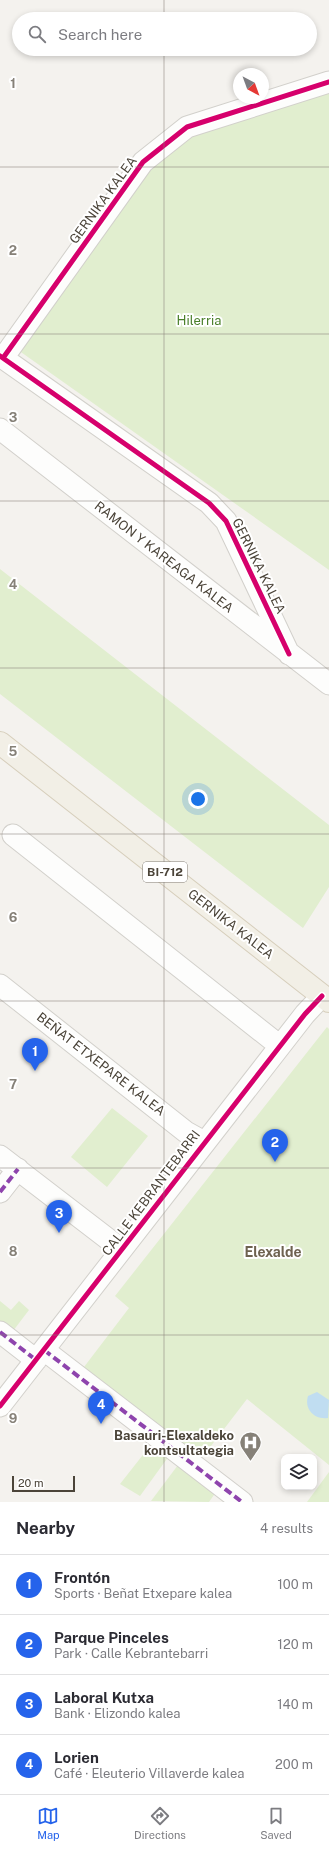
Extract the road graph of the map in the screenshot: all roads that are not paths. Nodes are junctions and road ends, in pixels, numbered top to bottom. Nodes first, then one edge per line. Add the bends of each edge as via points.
1 (329, 82) edge
2 (2, 357) edge
3 (0, 429) edge
4 (289, 654) junction
5 (329, 684) edge
6 (0, 743) edge
7 (13, 835) dead end
8 (0, 985) edge
9 (325, 999) edge
10 (280, 1046) junction
11 (204, 1142) junction
12 (0, 1156) edge
13 (18, 1169) junction
14 (0, 1192) edge
15 (121, 1249) junction
16 (0, 1332) edge
17 (40, 1355) junction
18 (0, 1406) edge
19 (242, 1502) edge

1 - 2 street, GERNIKA KALEA via 187,127 143,162
2 - 4 street, GERNIKA KALEA via 209,503 226,521
3 - 4 street, RAMON Y KAREAGA KALEA
4 - 5 street, RAMON Y KAREAGA KALEA
6 - 9 main road, GERNIKA KALEA / BI-712
7 - 10 street
8 - 11 street, BEÑAT ETXEPARE KALEA via 186,1132
9 - 10 street, CALLE KEBRANTEBARRI
10 - 11 street, CALLE KEBRANTEBARRI
11 - 15 street, CALLE KEBRANTEBARRI
12 - 13 street
13 - 14 street
13 - 15 street
15 - 17 street, CALLE KEBRANTEBARRI
16 - 17 street
17 - 18 street, CALLE KEBRANTEBARRI
17 - 19 street

